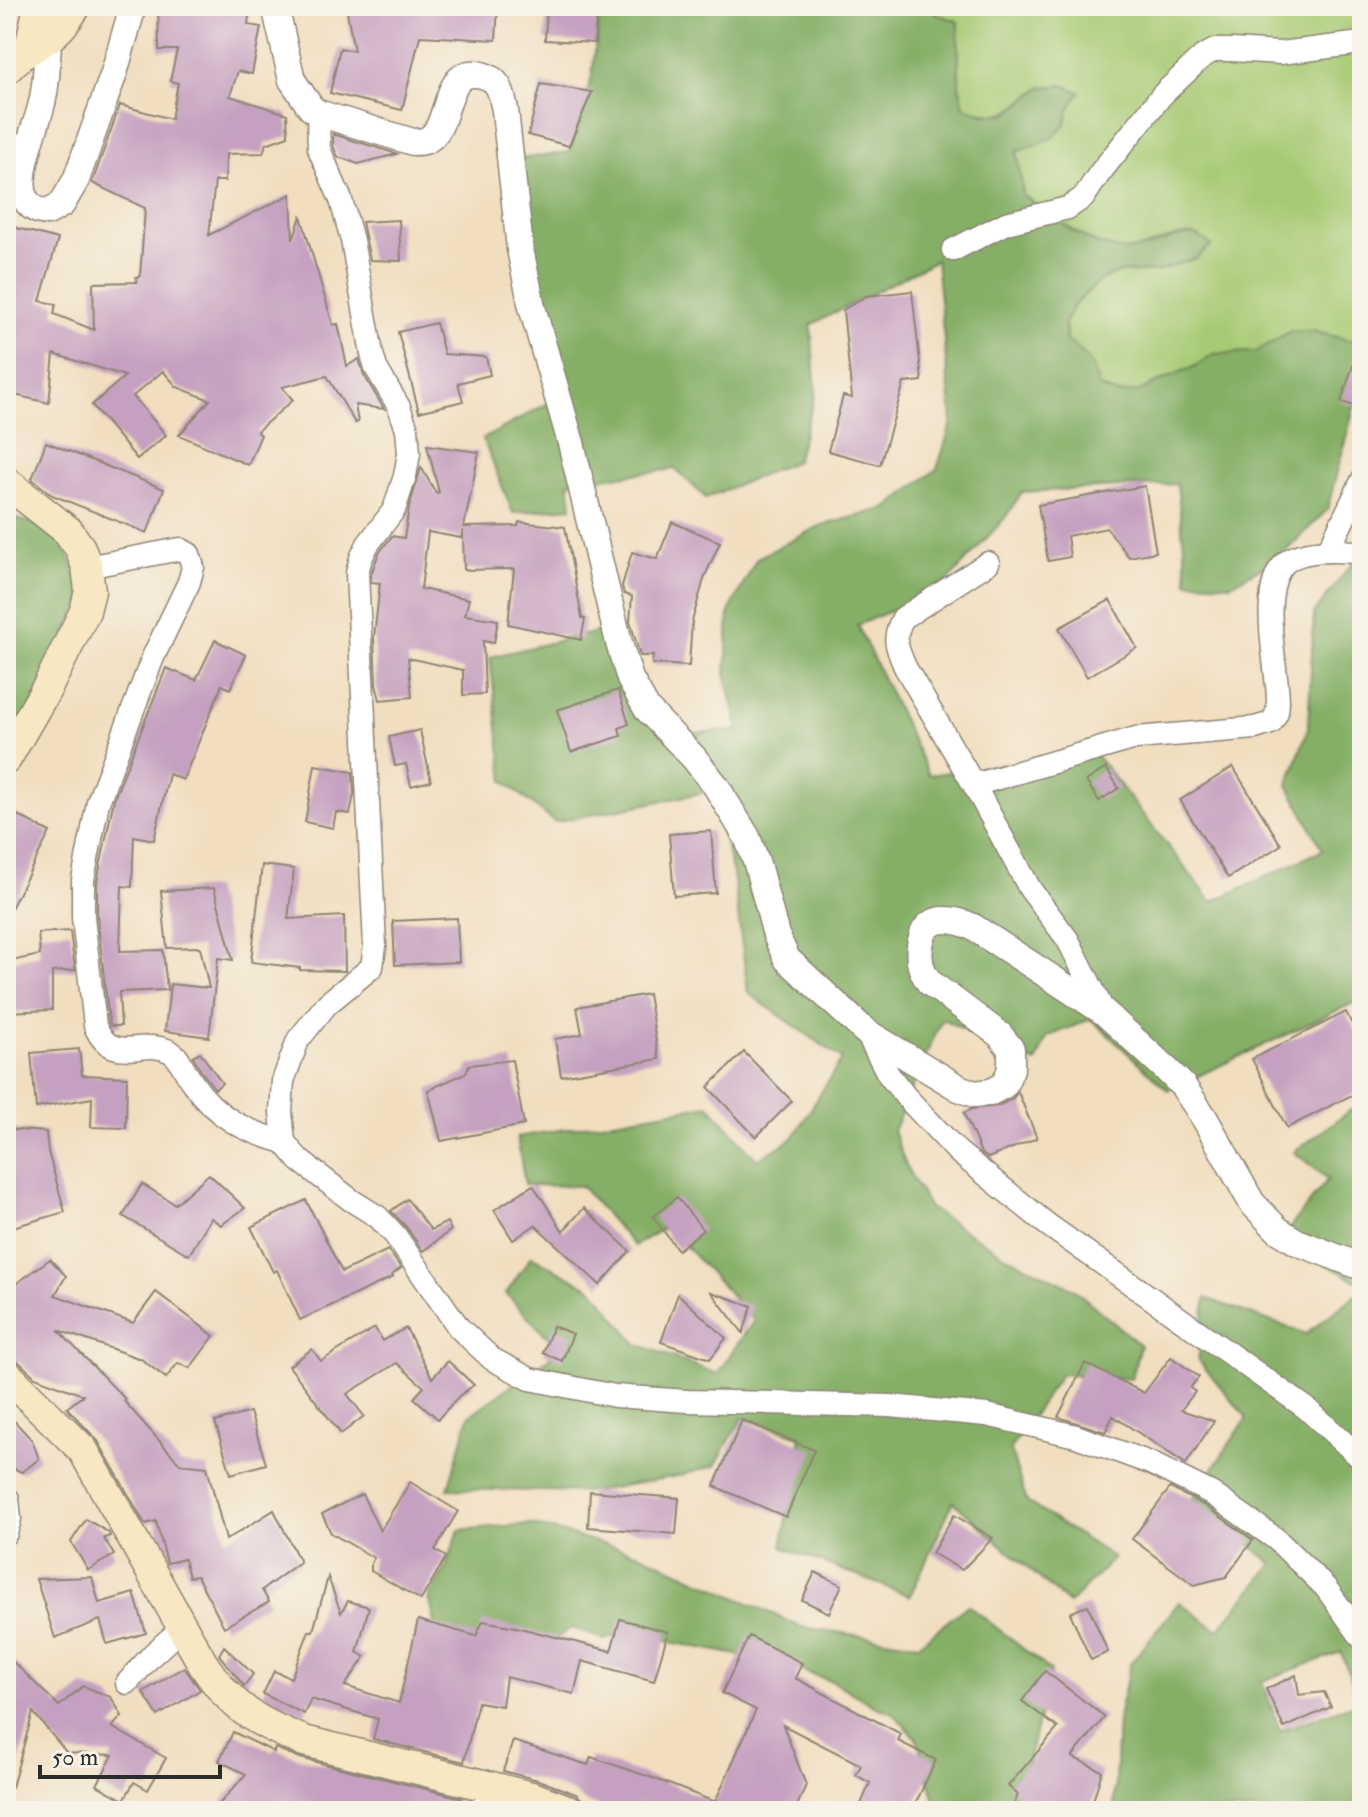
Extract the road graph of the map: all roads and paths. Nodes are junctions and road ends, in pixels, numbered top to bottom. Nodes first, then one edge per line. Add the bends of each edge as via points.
1 (39, 6) edge
2 (76, 6) edge
3 (133, 6) edge
4 (275, 6) edge
5 (39, 43) junction
6 (1362, 43) edge
7 (6, 70) edge
8 (318, 113) junction
9 (953, 250) dead end
10 (1362, 481) edge
11 (6, 482) edge
12 (19, 499) edge
13 (1328, 551) junction
14 (1362, 553) edge
15 (988, 563) dead end
16 (87, 567) junction
17 (6, 759) edge
18 (974, 785) junction
19 (1104, 1012) junction
20 (866, 1032) junction
21 (284, 1142) junction
22 (1362, 1267) edge
23 (6, 1374) edge
24 (1362, 1459) edge
25 (6, 1498) edge
26 (6, 1533) edge
27 (183, 1627) junction
28 (1362, 1638) edge
29 (127, 1683) dead end
30 (532, 1797) junction
31 (472, 1811) edge
32 (570, 1811) edge

1 - 5 main road
2 - 5 main road
3 - 5 street via 76,180 62,204 48,212 24,203 18,184 46,85
4 - 8 street via 292,80
5 - 7 main road
6 - 9 street via 1280,53 1215,50 1162,95 1084,197 1068,208 1006,223
8 - 20 street via 422,142 439,129 460,79 481,75 500,88 532,307 630,679 647,709 716,786 747,837 787,959
8 - 21 street via 319,149 352,240 372,354 399,407 409,453 394,510 368,544 357,573 372,967 327,1004 298,1040 283,1081
10 - 13 street
11 - 12 main road
12 - 16 main road via 68,531
13 - 14 street
13 - 18 street via 1300,555 1283,565 1276,578 1270,624 1277,711 1271,723 1136,738
15 - 18 street via 903,618 896,631 905,667
16 - 17 main road via 90,591 85,611
16 - 21 street via 180,549 189,554 193,567 98,802 83,880 95,1026 110,1046 169,1050 217,1110 252,1133
18 - 19 street via 1030,889 1068,940
19 - 20 street via 973,927 943,920 923,933 921,970 1011,1049 1004,1085 975,1094 959,1088
19 - 22 street via 1183,1086 1252,1203 1278,1230
20 - 24 street via 888,1074 958,1152 1048,1225 1306,1408
21 - 28 street via 299,1160 395,1235 459,1328 492,1359 530,1379 615,1396 890,1406 987,1415 1076,1436 1211,1493 1276,1539 1326,1588
23 - 27 main road via 83,1450
25 - 26 street
27 - 29 street
27 - 30 main road via 218,1688 272,1729
30 - 31 street
30 - 32 main road

